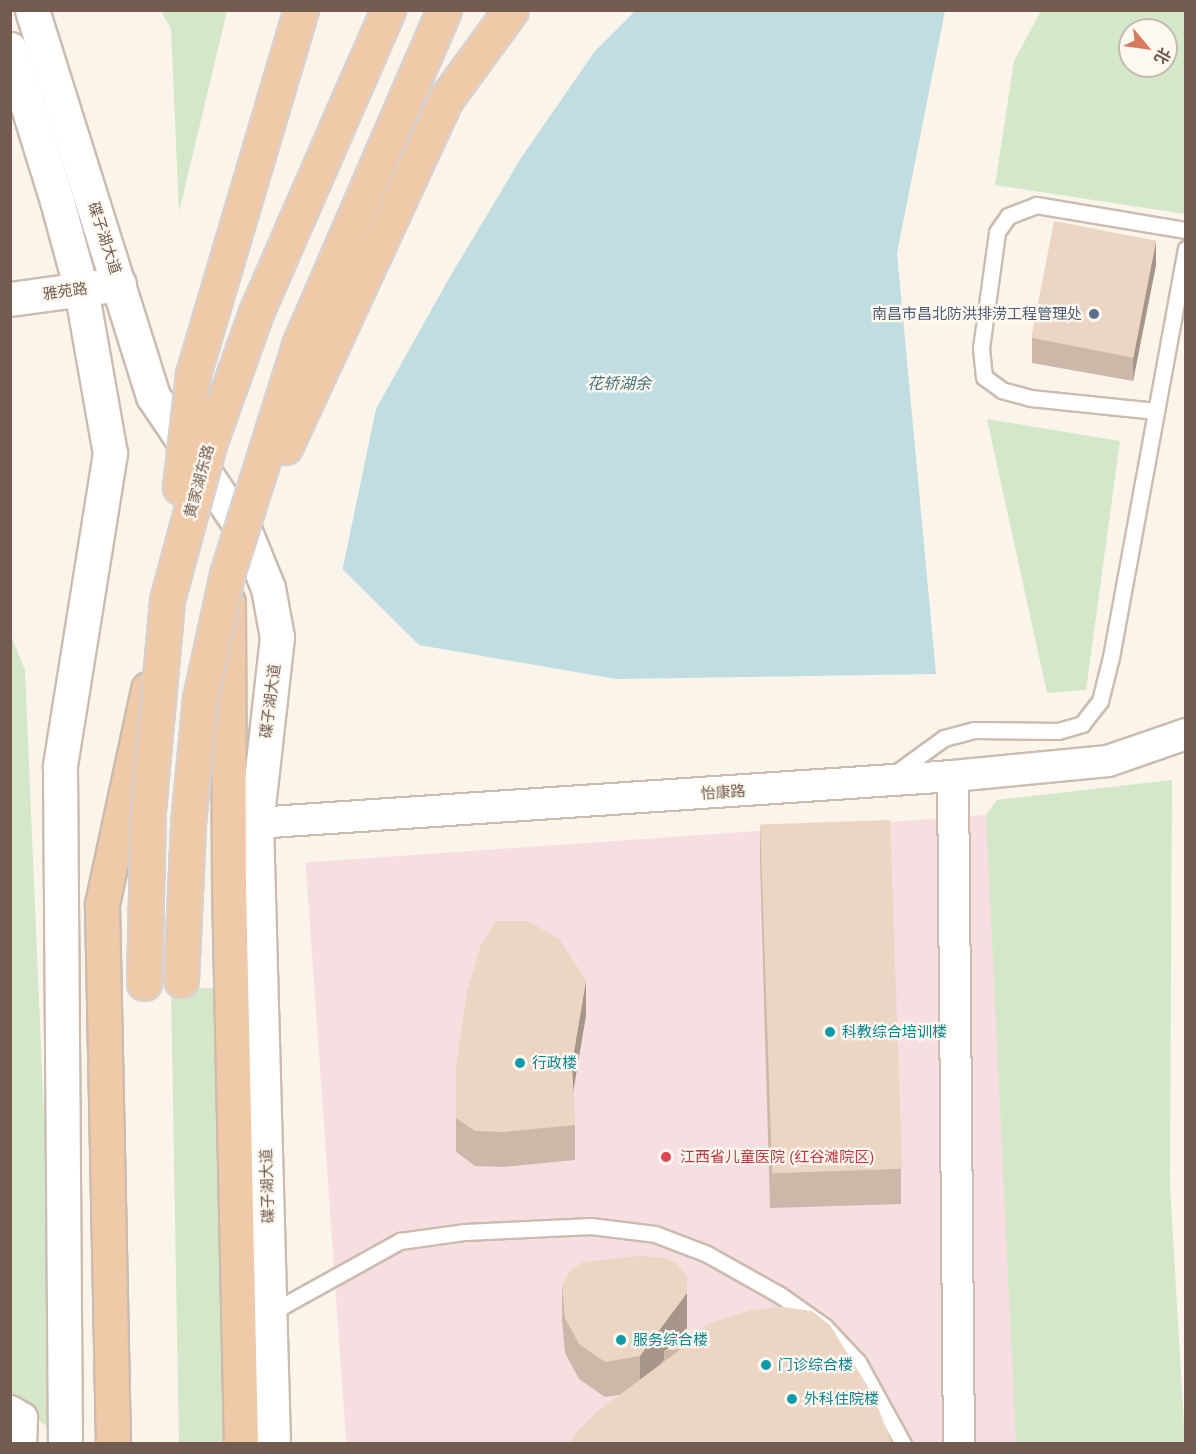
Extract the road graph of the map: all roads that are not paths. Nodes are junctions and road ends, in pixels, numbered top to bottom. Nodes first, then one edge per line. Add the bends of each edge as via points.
1 (32, 10) edge
2 (301, 10) edge
3 (388, 10) edge
4 (444, 10) edge
5 (511, 10) edge
6 (10, 50) edge
7 (1185, 230) edge
8 (1185, 249) edge
9 (119, 284) junction
10 (81, 289) junction
11 (10, 299) edge
12 (1156, 411) junction
13 (227, 574) junction
14 (167, 600) junction
15 (1185, 734) edge
16 (953, 776) junction
17 (885, 781) junction
18 (256, 823) junction
19 (270, 1313) junction
20 (10, 1411) edge
21 (21, 1443) edge
22 (65, 1443) edge
23 (113, 1443) edge
24 (241, 1443) edge
25 (273, 1443) edge
26 (903, 1443) edge
27 (959, 1443) edge

1 - 9 main road, 碟子湖大道
2 - 14 highway, bridge via 193,374
3 - 14 highway, 黄家湖东路, bridge via 256,310 208,444
4 - 13 highway, bridge via 299,345
5 - 13 highway, bridge via 446,99
6 - 10 main road
7 - 12 lane via 1036,205 1008,216 997,232 981,348 984,376 1002,390 1031,398
8 - 12 lane
9 - 10 main road, 雅苑路
9 - 18 main road, 碟子湖大道 via 153,396 246,534 268,588 278,637
10 - 11 main road, 雅苑路
10 - 22 main road via 110,453 60,766
12 - 17 lane via 1100,701 1082,724 1058,731 974,730 944,738
13 - 14 highway, 黄家湖东路, bridge via 200,698 188,823 181,980 144,983 148,810
13 - 24 highway, bridge via 229,898
14 - 23 highway, bridge via 102,904
15 - 16 street, 怡康路 via 1108,761
16 - 17 street, 怡康路
16 - 27 street
17 - 18 street, 怡康路
18 - 19 main road, 碟子湖大道
19 - 25 main road, 碟子湖大道
19 - 26 lane via 400,1241 465,1232 591,1226 655,1234 707,1254 780,1295 824,1326 858,1362
20 - 21 street via 22,1418

